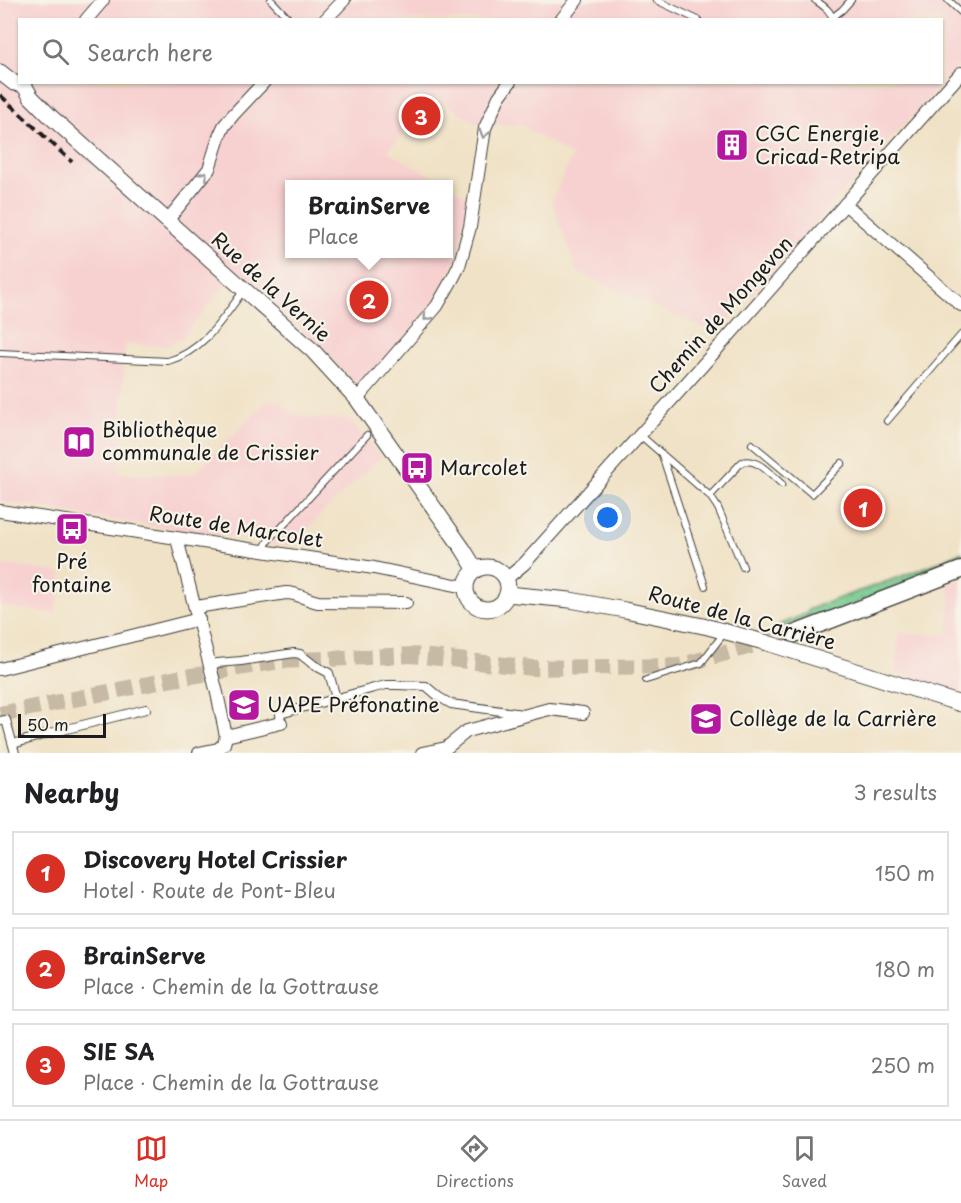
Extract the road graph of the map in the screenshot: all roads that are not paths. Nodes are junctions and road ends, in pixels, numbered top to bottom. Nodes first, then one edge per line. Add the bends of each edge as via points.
1 (103, 0) edge
2 (271, 0) edge
3 (344, 0) edge
4 (578, 0) edge
5 (656, 0) edge
6 (815, 0) edge
7 (851, 0) edge
8 (948, 0) edge
9 (961, 12) edge
10 (88, 18) edge
11 (288, 18) edge
12 (327, 18) edge
13 (563, 18) edge
14 (694, 18) edge
15 (833, 18) edge
16 (0, 72) edge
17 (961, 73) edge
18 (18, 83) edge
19 (27, 84) edge
20 (262, 84) edge
21 (509, 84) edge
22 (845, 204) junction
23 (167, 220) junction
24 (244, 289) junction
25 (961, 305) edge
26 (961, 335) edge
27 (0, 353) edge
28 (357, 399) junction
29 (887, 421) dead end
30 (639, 434) junction
31 (367, 435) dead end
32 (752, 444) dead end
33 (661, 453) junction
34 (842, 463) dead end
35 (782, 484) dead end
36 (710, 496) junction
37 (0, 511) edge
38 (177, 539) junction
39 (264, 551) junction
40 (743, 567) dead end
41 (476, 570) junction
42 (961, 570) edge
43 (465, 586) junction
44 (507, 586) junction
45 (705, 586) dead end
46 (406, 603) dead end
47 (197, 613) junction
48 (725, 632) junction
49 (794, 634) tunnel mouth
50 (211, 667) junction
51 (0, 669) edge
52 (646, 681) dead end
53 (336, 698) junction
54 (961, 704) edge
55 (146, 708) dead end
56 (583, 712) dead end
57 (530, 715) junction
58 (0, 722) edge
59 (281, 723) joint
60 (226, 736) junction
61 (14, 748) edge
62 (199, 753) edge
63 (422, 753) edge

1 - 10 street
2 - 11 lane
3 - 12 street
4 - 13 street
5 - 14 lane
6 - 15 lane
7 - 15 lane
8 - 9 lane
16 - 18 street, Rue de la Vernie
17 - 22 street, Chemin de Mongevon
19 - 23 street, Rue de la Vernie via 31,97 51,117
23 -> 20 street via 209,169 224,126
21 -> 28 street via 485,128 470,227 456,272 437,306
22 - 25 street
22 - 30 street, Chemin de Mongevon
23 - 24 street, Rue de la Vernie
24 - 27 lane via 212,334 168,361
24 - 28 street, Rue de la Vernie via 313,351
26 - 29 lane
28 - 41 street, Rue de la Vernie
30 - 33 lane
30 - 44 street, Chemin de Mongevon
31 - 39 lane via 272,534
32 - 34 lane via 812,494
33 - 36 lane
33 - 45 lane
35 - 36 lane via 758,464 746,460
36 - 40 lane
37 - 38 street, Route de Marcolet
38 - 39 street, Route de Marcolet
38 - 47 street
39 - 43 street, Route de Marcolet
41 - 43 street
41 - 44 street via 496,569
42 - 49 main road
43 - 44 street via 469,600 486,609 500,605
44 - 48 street, Route de la Carrière
46 - 47 street via 318,602 286,593
47 - 50 street
47 - 51 street
48 - 52 lane via 701,663
48 - 54 street, Route de la Carrière
50 - 53 street via 217,663 300,654 329,673
50 - 60 street
53 - 57 street via 386,685 426,686 451,704
53 - 59 street via 280,714
55 - 61 street
56 - 57 street via 549,710
57 - 63 street via 467,731 446,748
58 - 61 street via 6,720
59 - 60 street
60 - 62 street via 218,749

